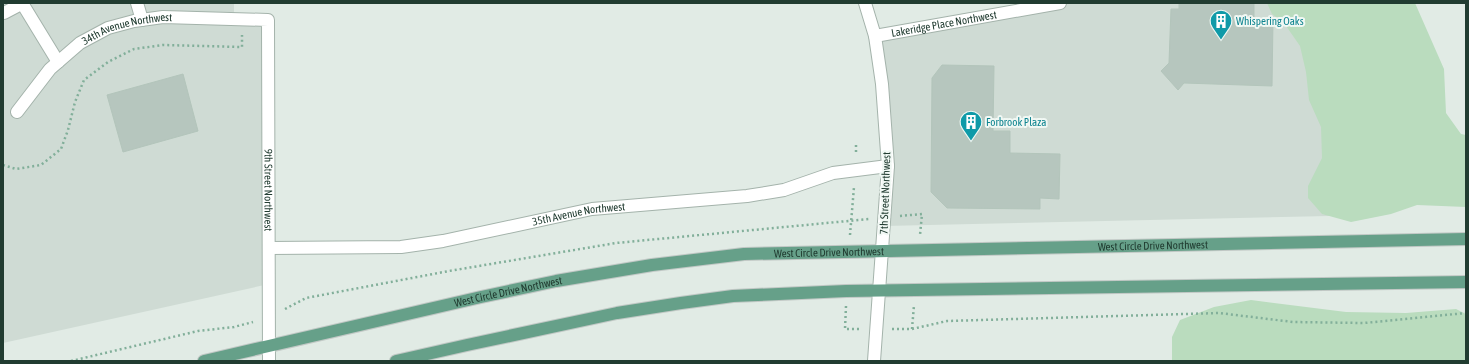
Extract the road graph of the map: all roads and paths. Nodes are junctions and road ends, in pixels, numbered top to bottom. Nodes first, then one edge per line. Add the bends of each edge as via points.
1 (22, 3) edge
2 (137, 3) edge
3 (865, 3) edge
4 (1060, 3) edge
5 (4, 14) edge
6 (142, 20) junction
7 (268, 20) joint
8 (874, 36) junction
9 (242, 47) dead end
10 (58, 62) junction
11 (17, 112) dead end
12 (3, 164) edge
13 (888, 166) junction
14 (855, 185) dead end
15 (922, 214) dead end
16 (1466, 239) edge
17 (269, 248) junction
18 (882, 251) junction
19 (919, 251) junction
20 (1466, 282) edge
21 (879, 290) junction
22 (915, 290) junction
23 (1466, 313) edge
24 (270, 317) junction
25 (270, 346) junction
26 (71, 361) edge
27 (204, 361) edge
28 (269, 361) edge
29 (396, 361) edge
30 (874, 361) edge

1 - 5 street
1 - 10 street
2 - 6 street
3 - 8 street, 7th Street Northwest
4 - 8 street, Lakeridge Place Northwest
6 - 7 street, 34th Avenue Northwest via 163,17
6 - 10 street, 34th Avenue Northwest via 108,28 80,43
7 - 17 street, 9th Street Northwest
8 - 13 street, 7th Street Northwest via 882,84
9 - 12 path via 163,45 134,49 108,62 84,80 61,149 41,165 16,169
10 - 11 street, 34th Avenue Northwest
13 - 17 street, 35th Avenue Northwest via 833,173 784,190 747,196 592,209 444,241 401,247
13 - 18 street, 7th Street Northwest
14 - 24 path via 851,221 586,248 306,298
15 - 19 path
16 - 19 main road, West Circle Drive Northwest
17 - 24 street, 9th Street Northwest
18 - 19 main road, West Circle Drive Northwest
18 - 21 street, 7th Street Northwest
18 - 25 main road, West Circle Drive Northwest via 744,254 633,267 480,297
20 - 22 main road
21 - 22 main road
21 - 29 main road via 768,294 681,303 582,320
21 - 30 street, 7th Street Northwest
22 - 23 path via 912,329 947,322 1219,313 1293,322 1364,323
24 - 25 street, 9th Street Northwest
24 - 26 path
25 - 27 main road, West Circle Drive Northwest
25 - 28 street, 9th Street Northwest

